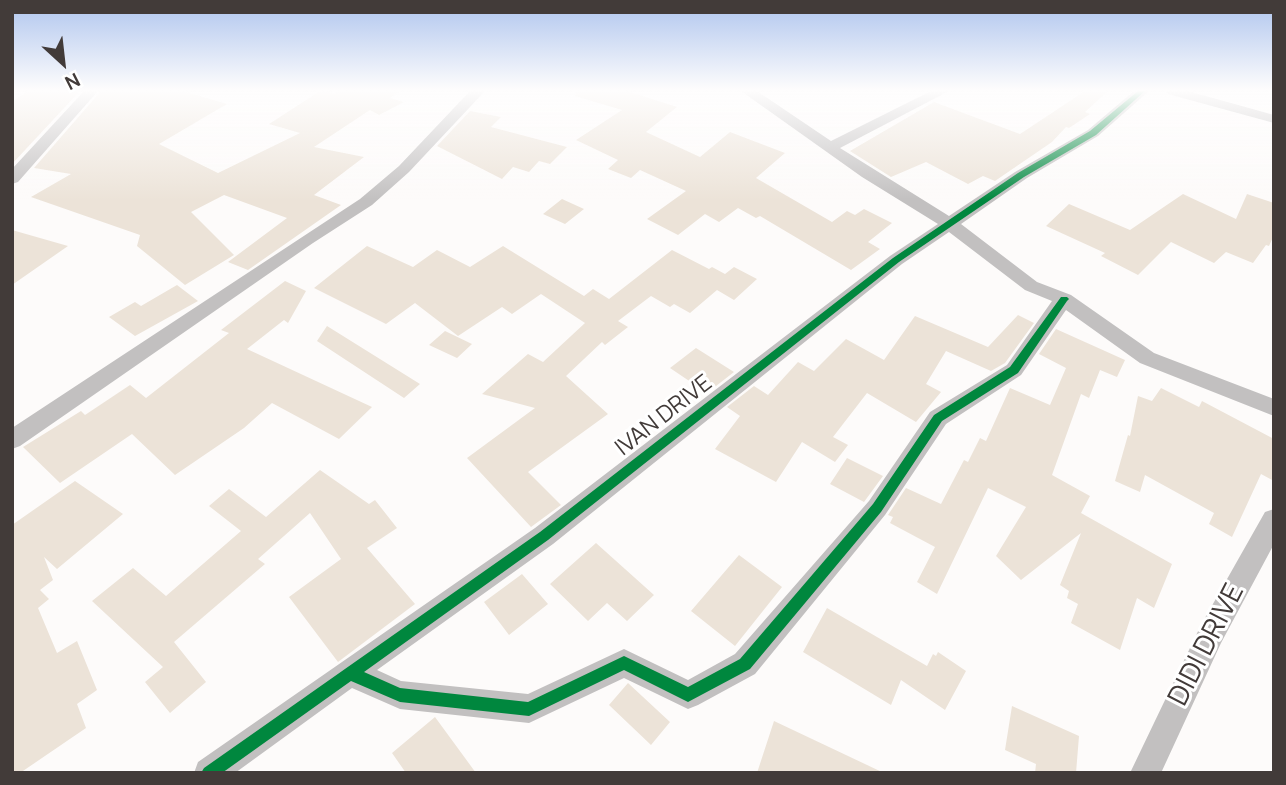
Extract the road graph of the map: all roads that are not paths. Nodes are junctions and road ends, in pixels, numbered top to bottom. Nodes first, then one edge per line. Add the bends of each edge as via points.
1 (58, 128) edge
2 (443, 128) edge
3 (805, 128) edge
4 (869, 128) edge
5 (1099, 128) edge
6 (831, 147) junction
7 (12, 179) edge
8 (950, 224) junction
9 (1064, 299) junction
10 (1274, 408) edge
11 (12, 440) edge
12 (1274, 520) edge
13 (350, 673) junction
14 (209, 773) edge
15 (1145, 773) edge

1 - 7 street
2 - 11 street via 366,202
3 - 6 street
4 - 6 street
5 - 8 street, IVAN DRIVE
6 - 8 street
8 - 9 street via 1031,286
8 - 13 street, IVAN DRIVE via 896,260 544,536
9 - 10 street via 1147,358
9 - 13 street via 1014,370 938,418 877,508 745,664 688,695 624,663 529,709 400,695
12 - 15 street, DIDI DRIVE
13 - 14 street, IVAN DRIVE

